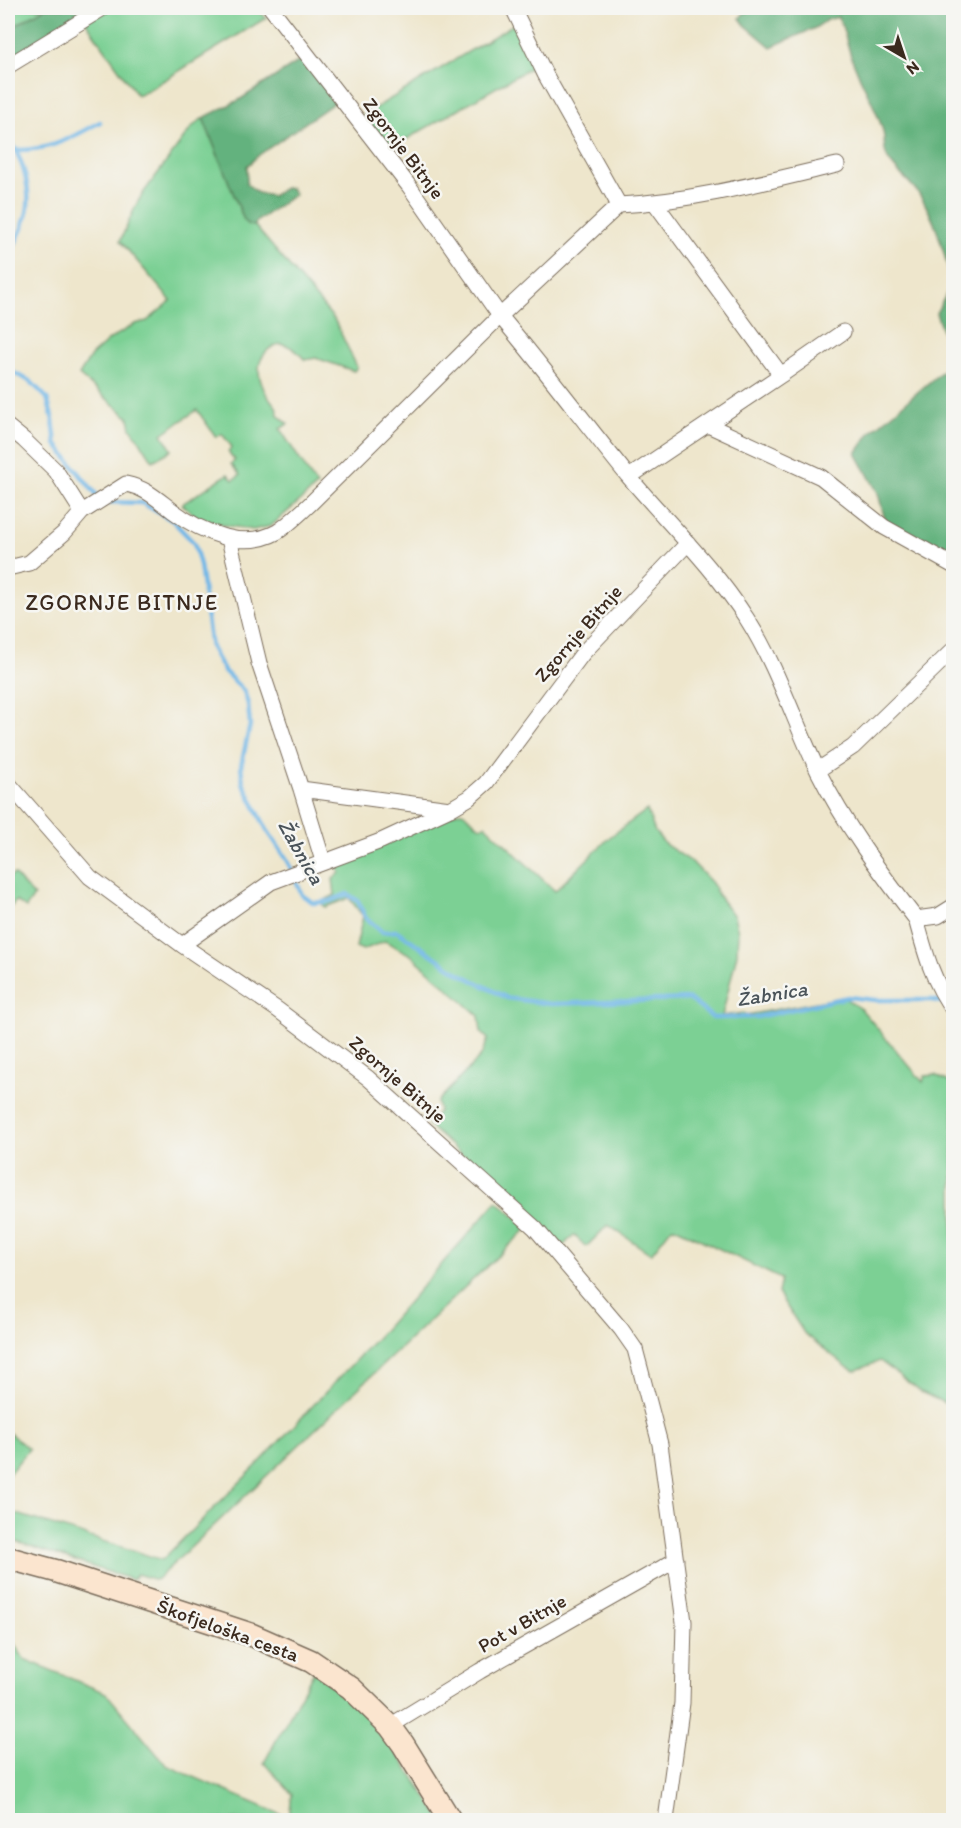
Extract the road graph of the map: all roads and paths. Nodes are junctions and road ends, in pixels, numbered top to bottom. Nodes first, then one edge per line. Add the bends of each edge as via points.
1 (103, 8) edge
2 (271, 8) edge
3 (513, 8) edge
4 (8, 66) edge
5 (837, 165) dead end
6 (655, 203) junction
7 (619, 205) junction
8 (500, 316) junction
9 (843, 332) dead end
10 (781, 375) junction
11 (708, 424) junction
12 (8, 427) edge
13 (629, 477) junction
14 (87, 509) junction
15 (229, 539) junction
16 (688, 543) junction
17 (954, 566) edge
18 (8, 568) edge
19 (954, 649) edge
20 (818, 770) junction
21 (8, 783) edge
22 (301, 789) junction
23 (450, 809) junction
24 (323, 861) junction
25 (954, 906) edge
26 (916, 919) junction
27 (182, 945) junction
28 (954, 1011) edge
29 (8, 1558) edge
30 (676, 1560) junction
31 (390, 1726) junction
32 (450, 1821) edge
33 (666, 1821) edge

1 - 4 street
2 - 8 street, Zgornje Bitnje via 408,186
3 - 7 street via 545,74
5 - 6 street
6 - 7 street
6 - 10 street
7 - 8 street
8 - 13 street, Zgornje Bitnje
8 - 15 street via 277,532 250,540
9 - 10 street
10 - 11 street
11 - 13 street
11 - 17 street via 821,477 884,527
12 - 14 street via 56,471
13 - 16 street, Zgornje Bitnje
14 - 15 street via 126,484 137,486 194,525
14 - 18 street via 29,563
15 - 22 street via 259,663
16 - 20 street, Zgornje Bitnje via 747,619 774,669
16 - 23 street, Zgornje Bitnje via 583,653 486,783
19 - 20 street via 853,747
20 - 26 street, Zgornje Bitnje via 862,847
21 - 27 street, Zgornje Bitnje via 90,877
22 - 23 street
22 - 24 street
23 - 24 street, Zgornje Bitnje via 381,841
24 - 27 street, Zgornje Bitnje via 271,882
25 - 26 street via 938,916
26 - 28 street via 932,973
27 - 30 street, Zgornje Bitnje via 368,1078 535,1228 635,1349 660,1444
29 - 31 street, Škofjeloška cesta via 274,1644 326,1670
30 - 31 street, Pot v Bitnje
30 - 33 street via 684,1622 682,1702
31 - 32 street, Škofjeloška cesta

